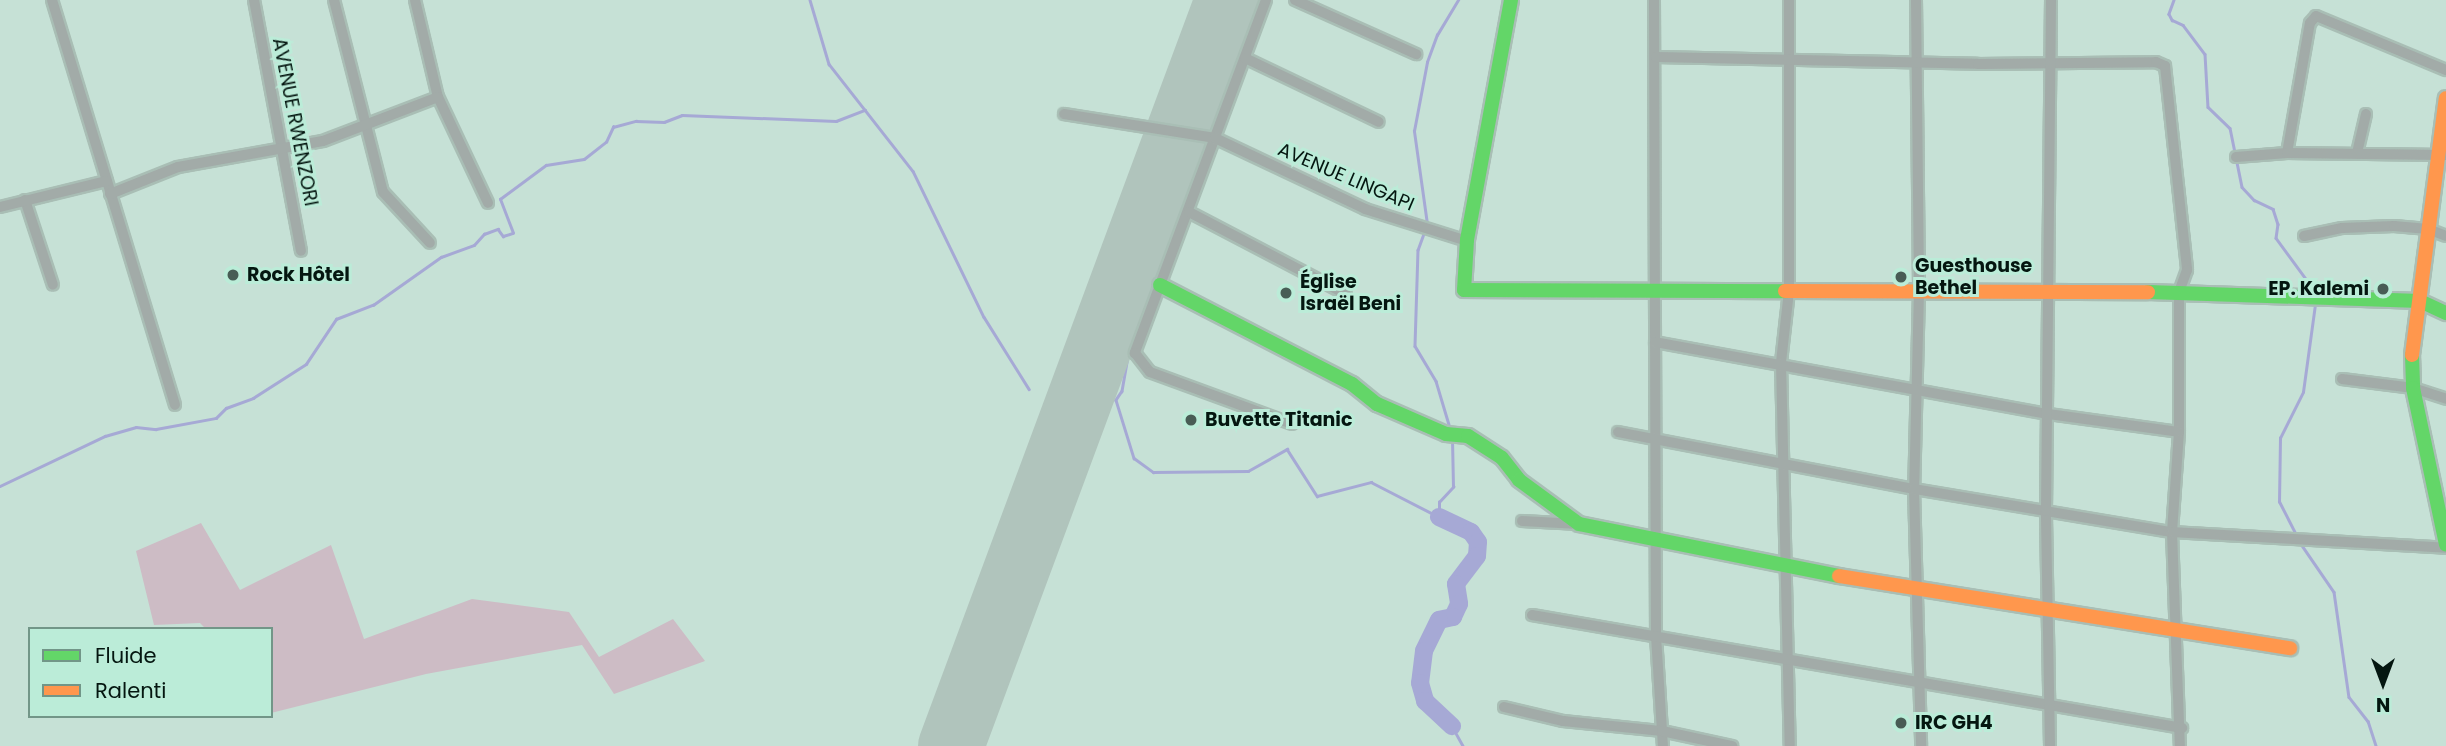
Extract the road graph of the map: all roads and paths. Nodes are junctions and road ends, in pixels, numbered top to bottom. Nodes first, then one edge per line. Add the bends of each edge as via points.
1 (52, 0) edge
2 (254, 0) edge
3 (334, 0) edge
4 (415, 0) edge
5 (1266, 0) edge
6 (1295, 0) edge
7 (1511, 0) edge
8 (1654, 0) edge
9 (1789, 0) edge
10 (1916, 0) edge
11 (2050, 0) edge
12 (1416, 54) dead end
13 (1656, 57) junction
14 (1245, 58) junction
15 (1790, 58) junction
16 (1915, 63) junction
17 (2052, 63) junction
18 (2446, 70) edge
19 (438, 97) junction
20 (2446, 98) edge
21 (1064, 114) dead end
22 (2366, 114) dead end
23 (1379, 122) dead end
24 (365, 128) junction
25 (1214, 138) junction
26 (282, 148) junction
27 (2287, 153) junction
28 (2357, 153) junction
29 (2441, 154) edge
30 (2236, 157) dead end
31 (107, 181) junction
32 (110, 194) junction
33 (25, 200) junction
34 (488, 203) dead end
35 (0, 207) edge
36 (1189, 212) junction
37 (2428, 229) junction
38 (2304, 236) dead end
39 (2446, 236) edge
40 (1467, 241) junction
41 (430, 243) dead end
42 (301, 251) dead end
43 (53, 285) dead end
44 (1160, 285) junction
45 (1788, 291) junction
46 (1919, 291) junction
47 (1655, 292) junction
48 (2051, 292) junction
49 (2179, 292) junction
50 (1346, 294) dead end
51 (2420, 301) junction
52 (2446, 313) edge
53 (1655, 342) junction
54 (1781, 362) junction
55 (2342, 379) dead end
56 (2413, 388) junction
57 (1915, 390) junction
58 (2446, 399) edge
59 (175, 405) dead end
60 (2048, 414) junction
61 (1292, 424) dead end
62 (1618, 432) dead end
63 (2179, 432) junction
64 (1658, 441) junction
65 (1786, 465) junction
66 (2440, 484) edge
67 (1914, 489) junction
68 (2046, 511) junction
69 (1522, 521) dead end
70 (1579, 524) junction
71 (2172, 532) junction
72 (1659, 538) junction
73 (2446, 546) edge
74 (1789, 564) junction
75 (1920, 592) junction
76 (2049, 609) junction
77 (1532, 615) dead end
78 (2178, 629) junction
79 (1656, 636) junction
80 (2290, 648) dead end
81 (1787, 659) junction
82 (1920, 685) junction
83 (1504, 707) dead end
84 (2049, 708) junction
85 (2182, 728) junction
86 (1662, 731) junction
87 (1662, 746) edge
88 (1732, 746) edge
89 (1790, 746) edge
90 (1921, 746) edge
91 (2050, 746) edge
92 (2180, 746) edge

1 - 31 street
2 - 26 street, AVENUE RWENZORI
3 - 24 street
4 - 19 street
5 - 14 street
6 - 12 street
7 - 40 street
8 - 13 street
9 - 15 street
10 - 16 street
11 - 17 street
13 - 15 street
13 - 47 street
14 - 23 street
14 - 25 street
15 - 16 street
15 - 45 street
16 - 17 street
16 - 46 street
17 - 48 street
17 - 49 street via 2155,62 2165,66 2187,270
18 - 27 street via 2316,16 2310,23
19 - 24 street
19 - 34 street
20 - 29 street
21 - 25 street, AVENUE LINGAPI
22 - 28 street
24 - 26 street
24 - 41 street via 383,192
25 - 36 street
25 - 40 street, AVENUE LINGAPI via 1365,209
26 - 32 street via 178,167
26 - 42 street, AVENUE RWENZORI
27 - 28 street
27 - 30 street
28 - 29 street
29 - 37 street
31 - 32 street
31 - 33 street
32 - 59 street
33 - 35 street
33 - 43 street
36 - 44 street
36 - 50 street
37 - 38 street via 2342,228
37 - 39 street
37 - 51 street
40 - 47 street via 1464,290
44 - 61 street via 1136,343 1137,360 1143,367
44 - 70 street via 1352,384 1377,404 1446,434 1468,436 1502,458 1519,480
45 - 46 street
45 - 47 street
45 - 54 street
46 - 48 street
46 - 57 street
47 - 53 street
48 - 49 street
48 - 60 street
49 - 51 street
49 - 63 street
51 - 52 street
51 - 56 street via 2412,351
53 - 54 street
53 - 64 street
54 - 57 street
54 - 65 street
55 - 56 street
56 - 58 street
56 - 66 street
57 - 60 street
57 - 67 street
60 - 63 street
60 - 68 street
62 - 64 street
63 - 71 street
64 - 65 street
64 - 72 street
65 - 67 street
65 - 74 street
66 - 73 street
67 - 68 street
67 - 75 street
68 - 71 street
68 - 76 street
69 - 70 street
70 - 72 street
71 - 73 street
71 - 78 street
72 - 74 street
72 - 79 street
74 - 75 street
74 - 81 street
75 - 76 street
75 - 82 street
76 - 78 street
76 - 84 street
77 - 79 street
78 - 80 street
78 - 85 street
79 - 81 street
79 - 86 street
81 - 82 street
81 - 89 street
82 - 84 street
82 - 90 street
83 - 86 street via 1563,721
84 - 85 street
84 - 91 street
85 - 92 street
86 - 87 street
86 - 88 street

